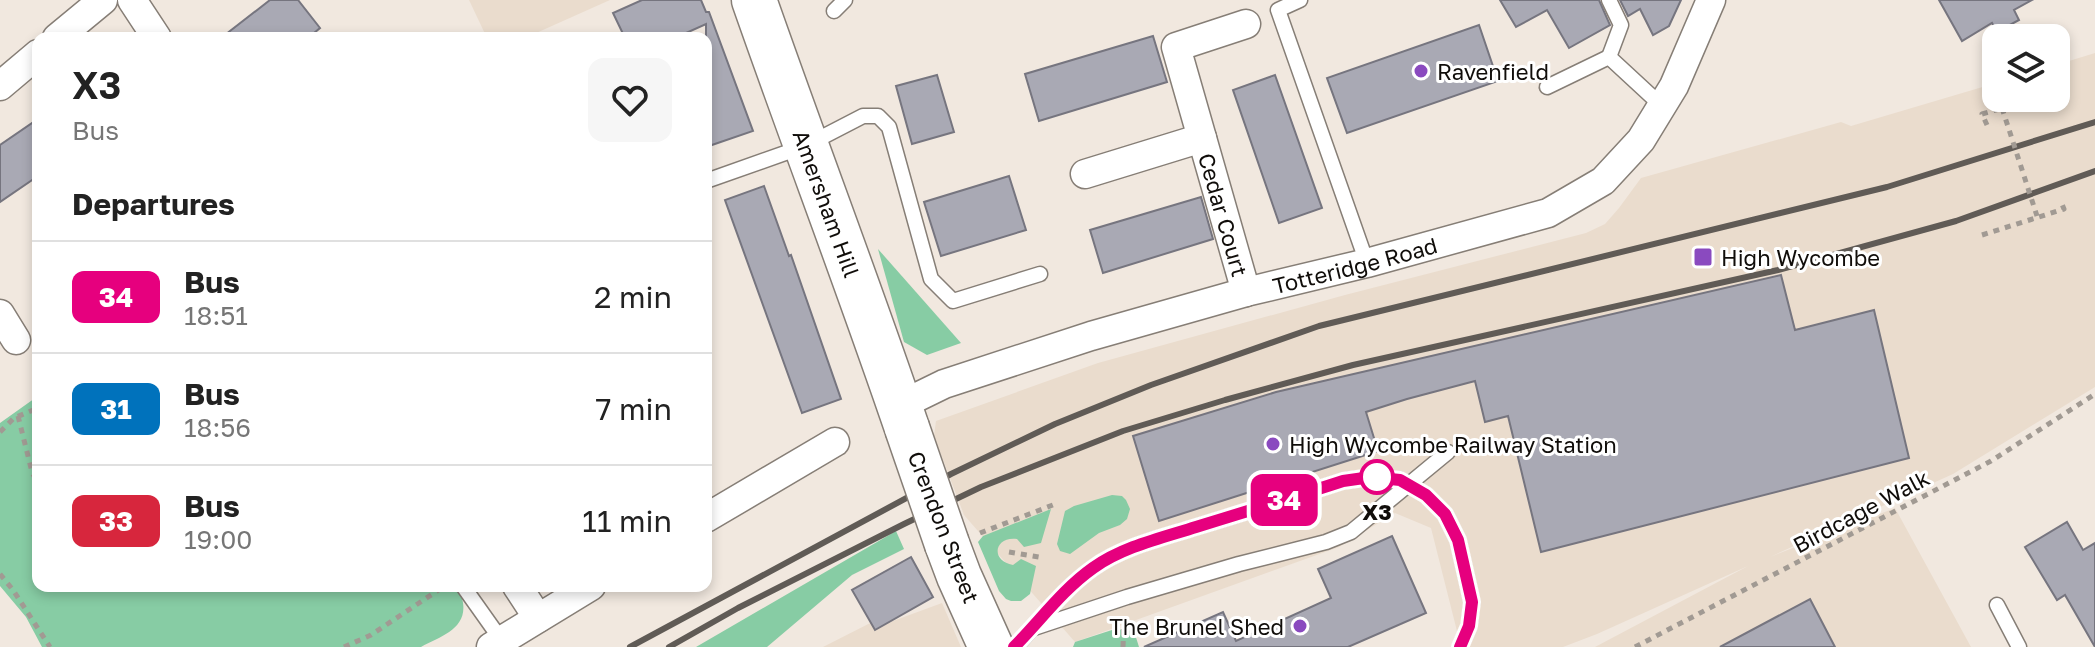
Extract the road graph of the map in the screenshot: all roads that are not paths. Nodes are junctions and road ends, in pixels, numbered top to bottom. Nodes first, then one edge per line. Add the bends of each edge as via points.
1 (103, 0) edge
2 (132, 0) edge
3 (754, 0) edge
4 (1300, 0) edge
5 (1609, 0) edge
6 (1711, 0) edge
7 (1246, 24) dead end
8 (64, 32) edge
9 (153, 32) edge
10 (1609, 57) junction
11 (32, 59) edge
12 (0, 86) edge
13 (1547, 87) dead end
14 (1662, 106) junction
15 (1202, 138) junction
16 (805, 146) junction
17 (1085, 174) dead end
18 (712, 179) edge
19 (1367, 263) junction
20 (1040, 274) dead end
21 (1246, 292) junction
22 (0, 314) edge
23 (16, 340) dead end
24 (903, 417) junction
25 (835, 442) dead end
26 (1448, 452) dead end
27 (1408, 485) junction
28 (712, 514) edge
29 (466, 592) edge
30 (521, 592) edge
31 (581, 592) edge
32 (1997, 605) dead end
33 (538, 618) junction
34 (1034, 628) junction
35 (496, 644) edge
36 (991, 647) edge
37 (1015, 647) edge
38 (1460, 647) edge
39 (2019, 647) edge

1 - 8 street
2 - 9 street
3 - 16 main road, Amersham Hill
4 - 19 lane via 1278,10
5 - 10 lane via 1621,25
6 - 14 street, Totteridge Road
7 - 15 street, Cedar Court via 1176,47
10 - 13 lane
10 - 14 lane
11 - 12 street
14 - 19 street, Totteridge Road via 1641,140 1603,181 1548,213
15 - 17 street, Cedar Court
15 - 21 street, Cedar Court
16 - 18 lane
16 - 20 lane via 863,116 878,116 889,127 931,279 953,301
16 - 24 main road, Amersham Hill
19 - 21 street, Totteridge Road
21 - 24 street, Totteridge Road via 944,384
22 - 23 street
24 - 36 main road, Crendon Street, bridge via 962,539 959,576
25 - 28 street
26 - 27 lane
27 - 34 lane via 1351,532 1326,542
27 - 34 lane via 1371,477 1343,481 1147,542 1090,570
27 - 38 lane via 1445,514 1458,540 1472,602
29 - 35 lane
30 - 33 street
31 - 33 street
32 - 39 lane
33 - 35 street
34 - 37 lane

